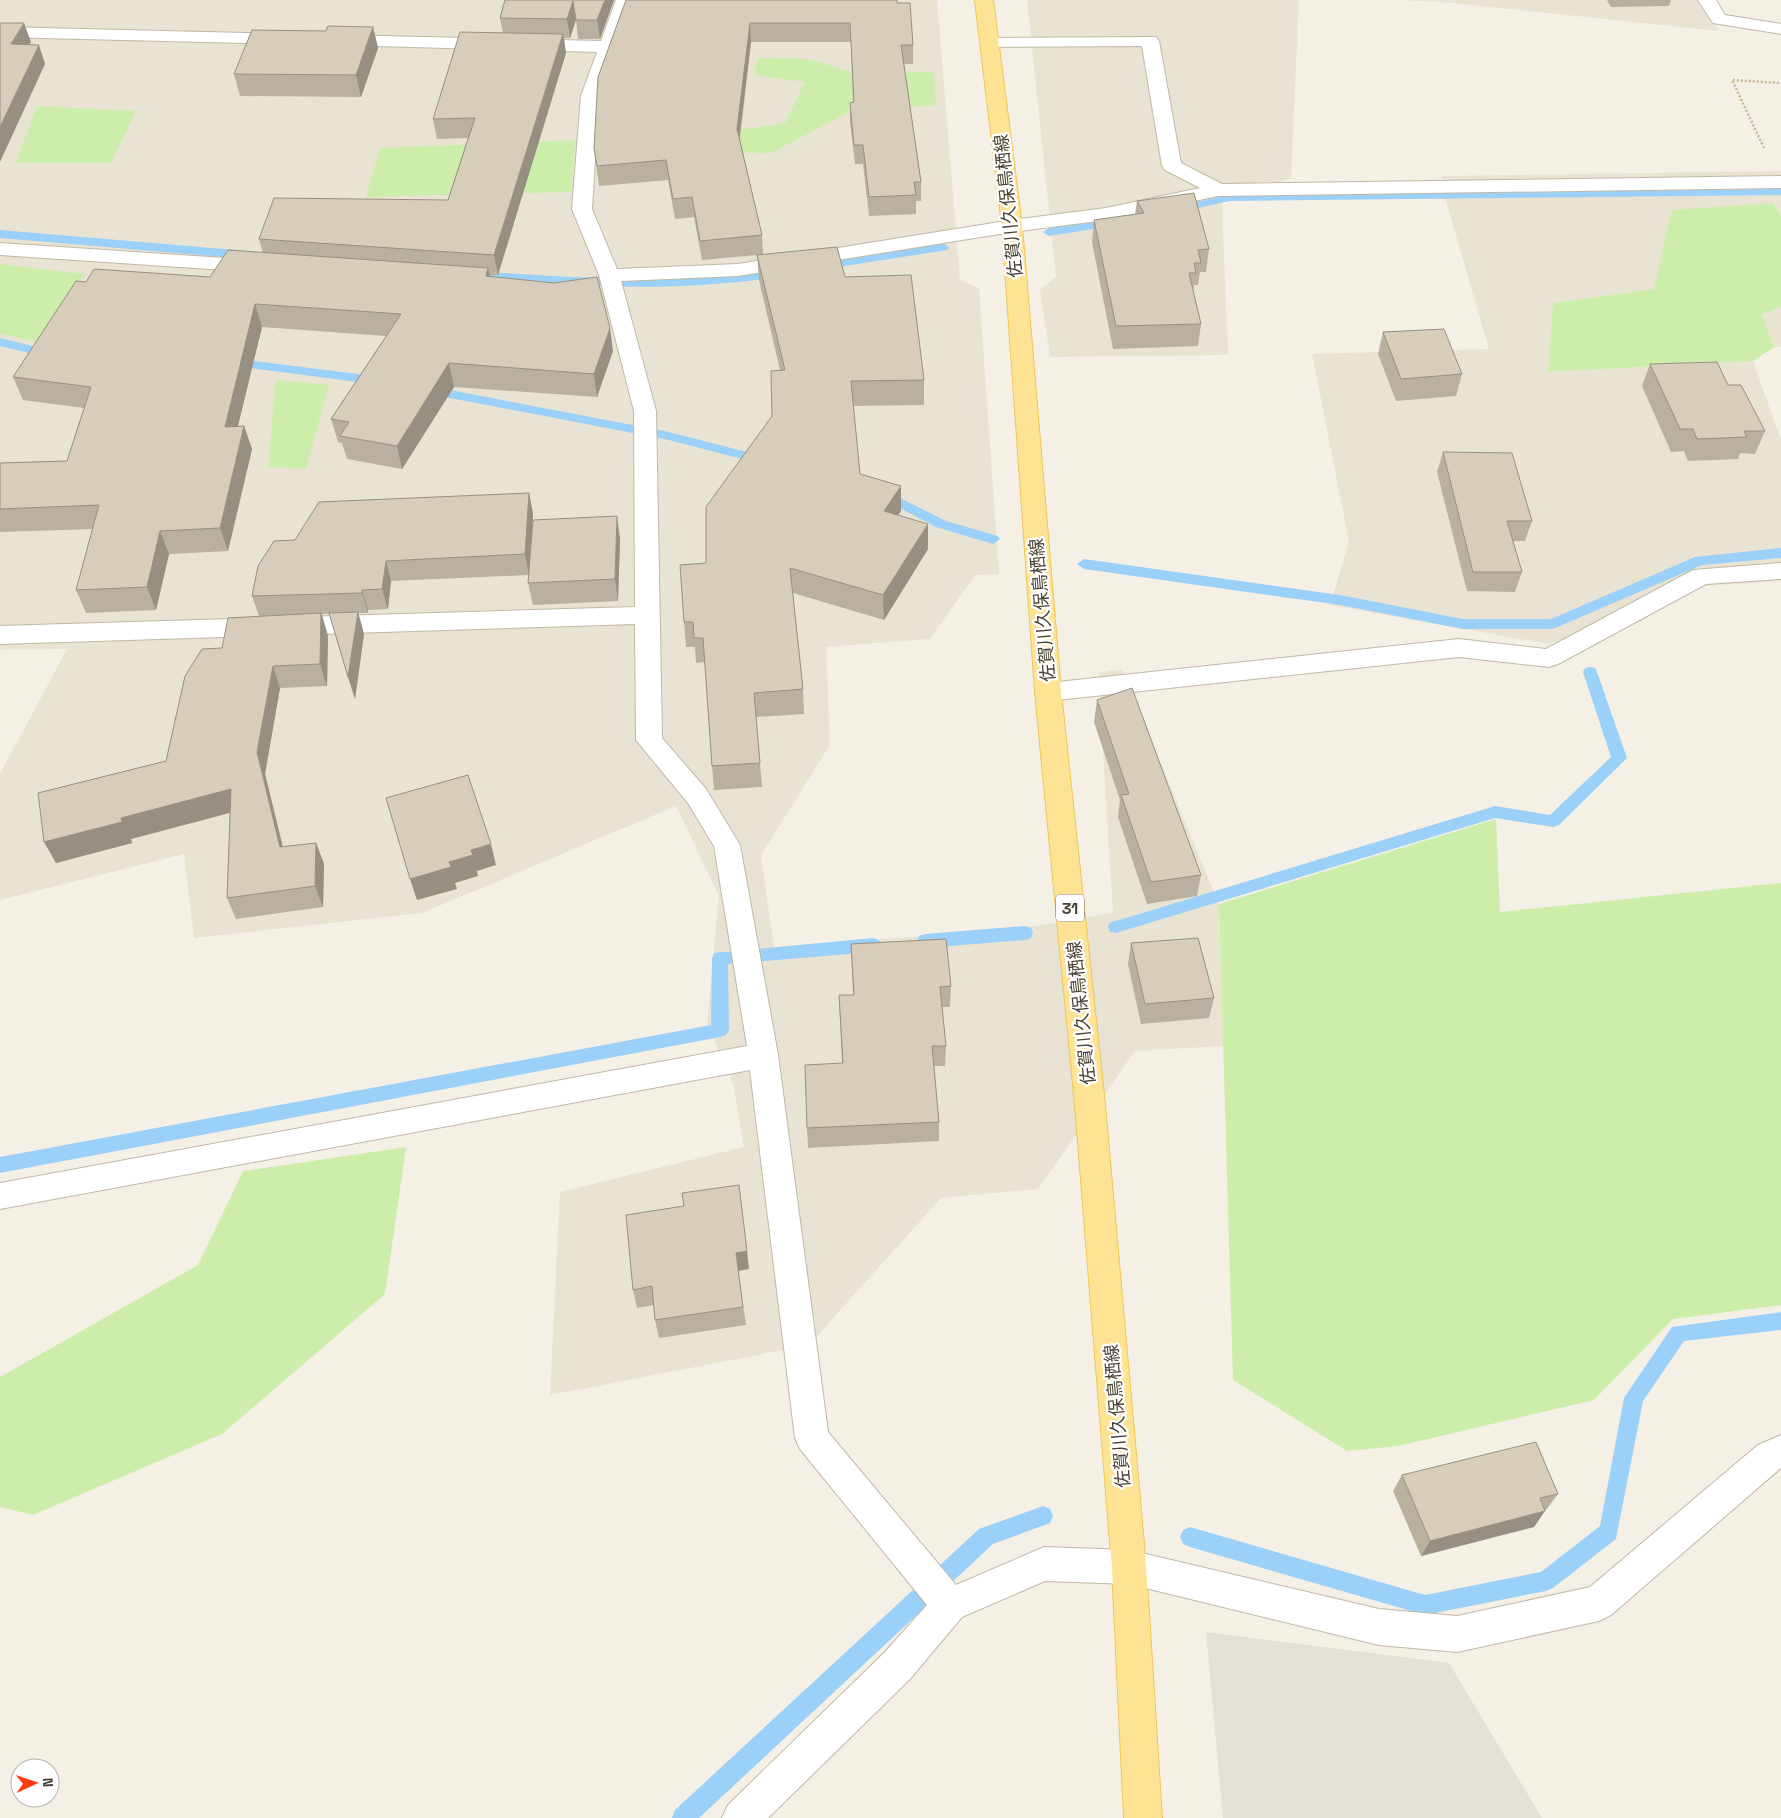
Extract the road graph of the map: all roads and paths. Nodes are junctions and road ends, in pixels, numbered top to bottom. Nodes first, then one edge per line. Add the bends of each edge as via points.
1 (625, 0) edge
2 (984, 0) edge
3 (1707, 0) edge
4 (1781, 29) edge
5 (0, 32) edge
6 (990, 43) junction
7 (608, 47) junction
8 (1781, 84) edge
9 (1781, 182) edge
10 (1218, 190) junction
11 (1012, 226) junction
12 (0, 249) edge
13 (277, 268) edge
14 (605, 285) junction
15 (1781, 572) edge
16 (647, 615) junction
17 (0, 635) edge
18 (1048, 692) junction
19 (764, 1055) junction
20 (0, 1196) edge
21 (1781, 1450) edge
22 (1129, 1567) junction
23 (950, 1606) junction
24 (741, 1818) edge
25 (1143, 1818) edge

1 - 7 street
2 - 6 main road, 佐賀川久保鳥栖線 / 31
3 - 4 street via 1719,19
5 - 7 street
6 - 10 street via 1150,42 1172,166
6 - 11 main road, 佐賀川久保鳥栖線 / 31
7 - 14 street via 590,96 582,209
8 - 9 path via 1732,80
9 - 10 street
10 - 11 street via 1106,214
11 - 14 street via 738,270
11 - 18 main road, 佐賀川久保鳥栖線 / 31
12 - 13 street
14 - 16 street via 644,411
15 - 18 street via 1701,576 1549,658 1459,648
16 - 17 street
16 - 19 street via 649,740 697,796 727,845
18 - 22 main road, 佐賀川久保鳥栖線 / 31 via 1090,1105
19 - 20 street
19 - 23 street via 812,1438
21 - 22 street via 1599,1603 1457,1634 1380,1627
22 - 23 street via 1044,1564
22 - 25 main road, 佐賀川久保鳥栖線 / 31
23 - 24 street via 897,1666

